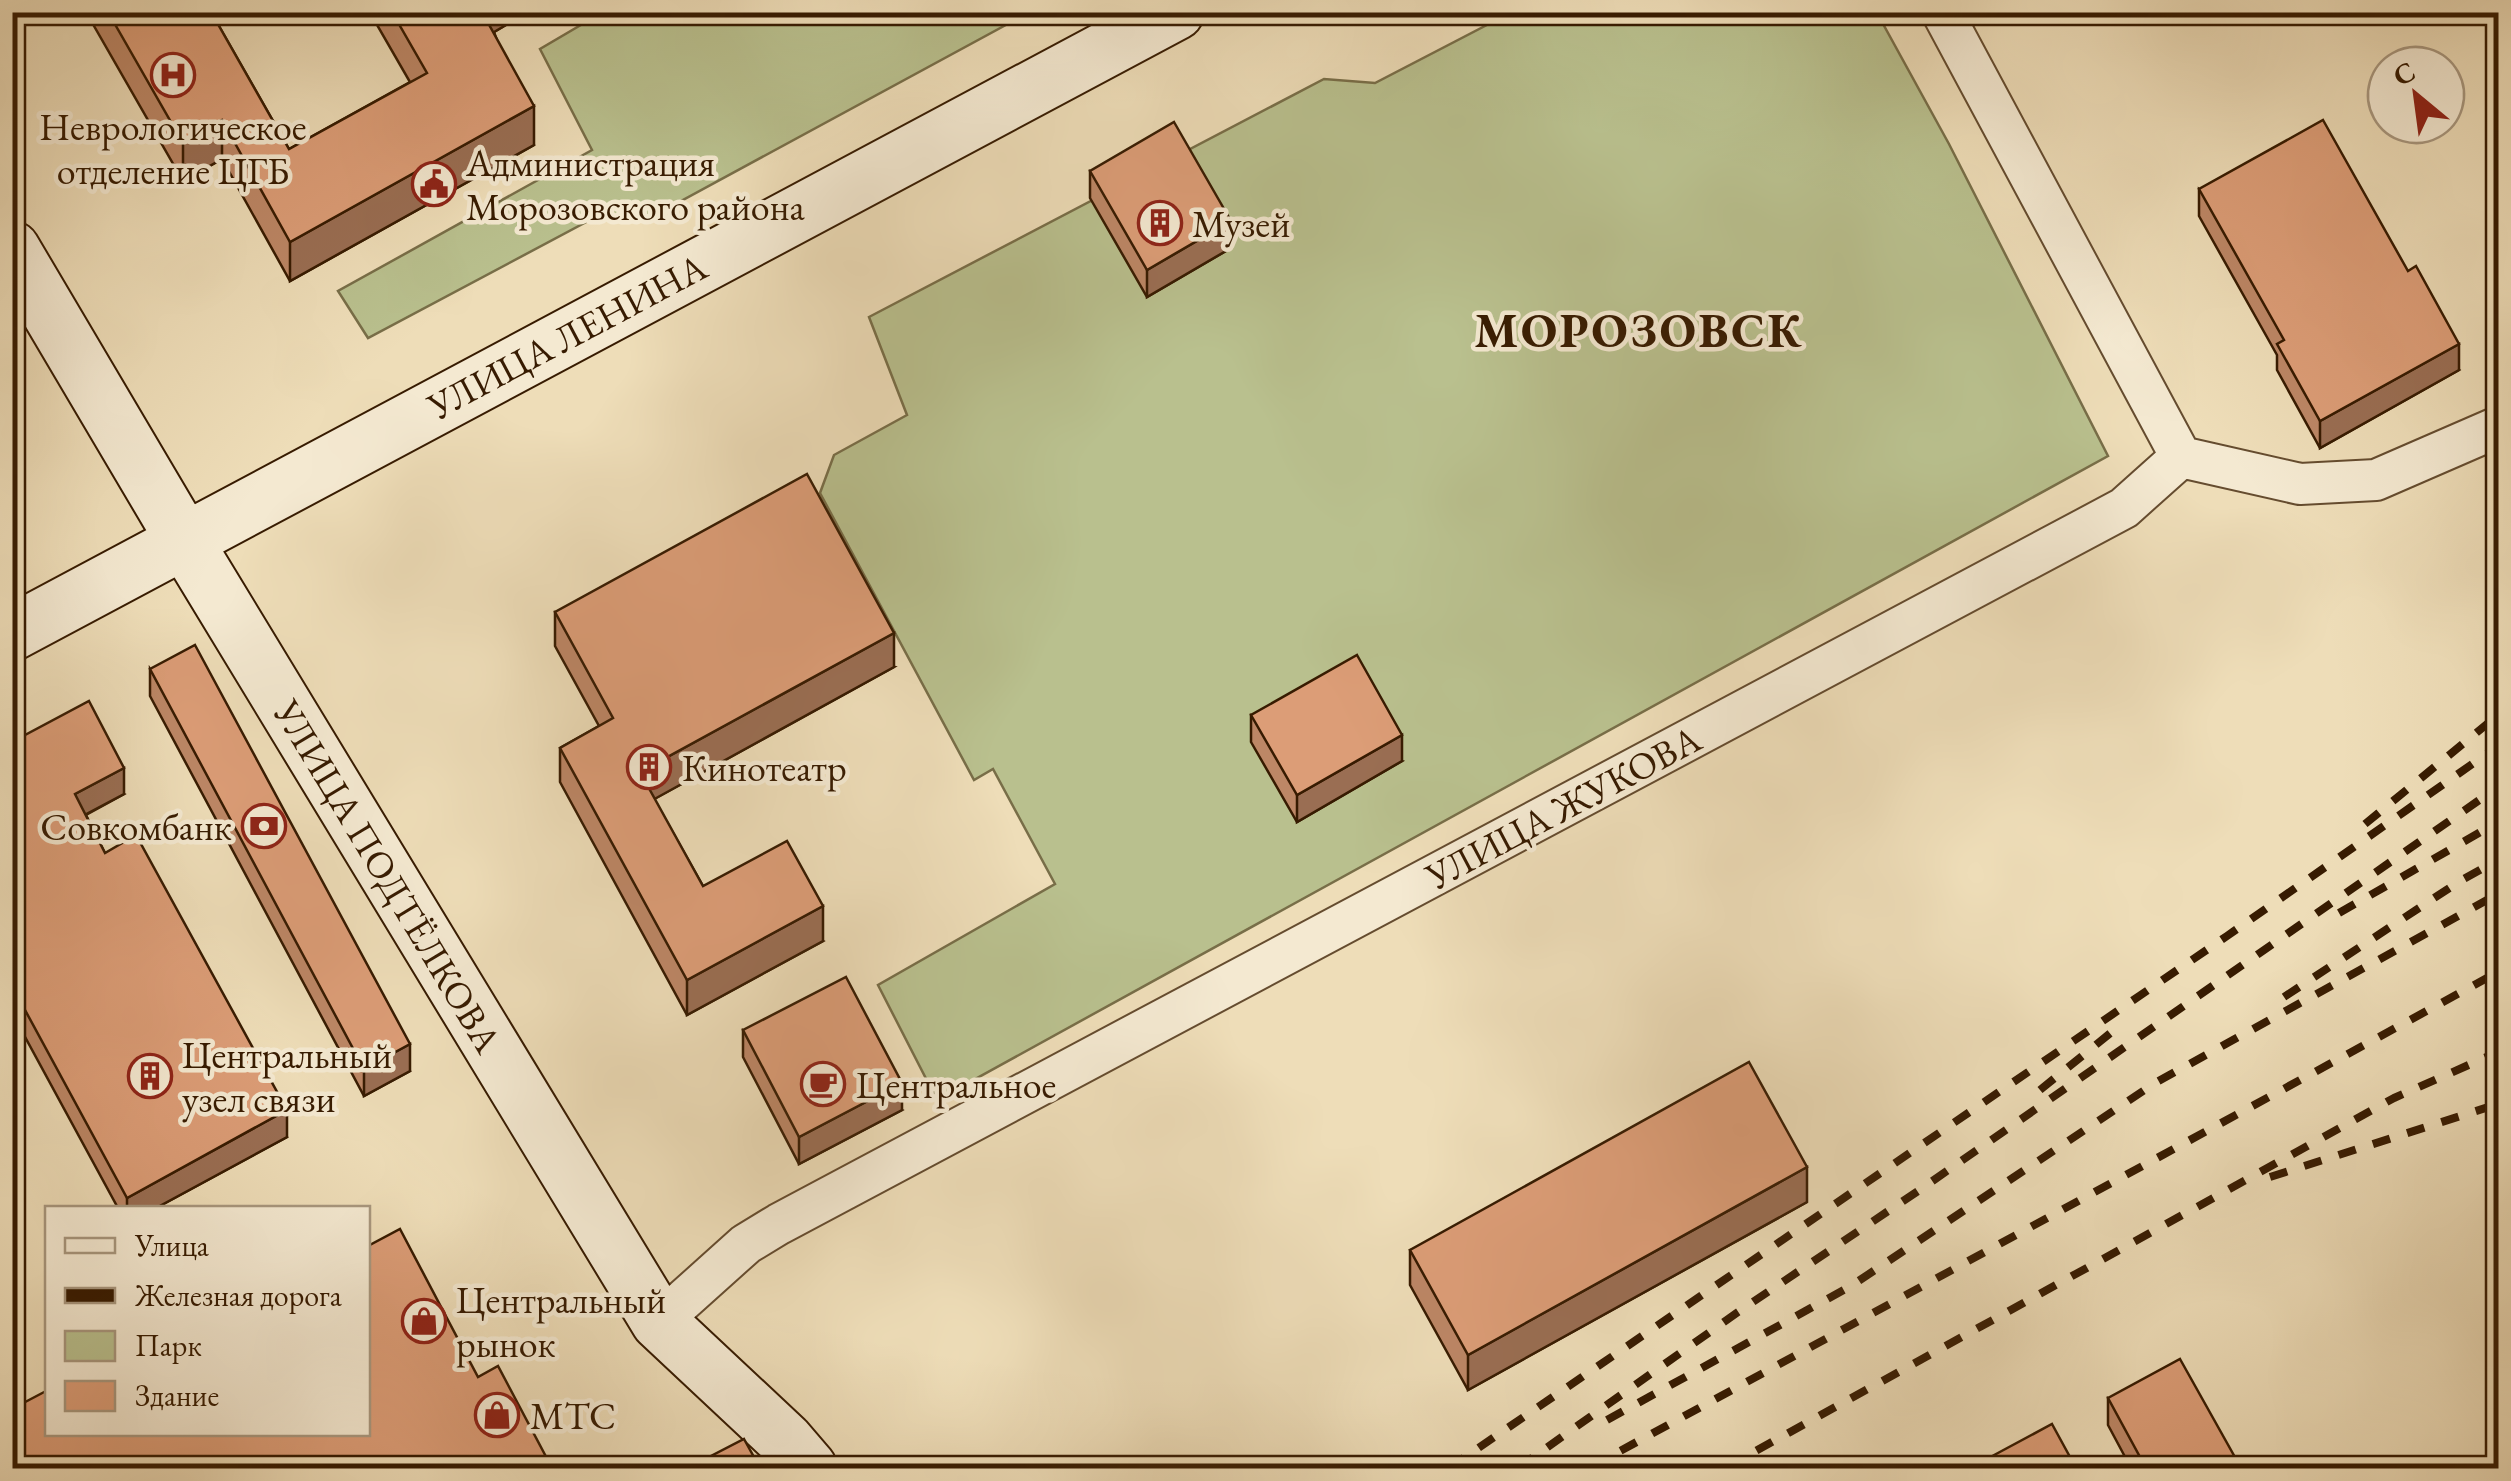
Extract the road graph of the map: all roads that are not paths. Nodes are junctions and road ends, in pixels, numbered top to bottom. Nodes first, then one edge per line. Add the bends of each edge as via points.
1 (1176, 12) edge
2 (1942, 12) edge
3 (12, 248) edge
4 (2498, 427) edge
5 (2181, 457) junction
6 (184, 540) junction
7 (12, 633) edge
8 (659, 1322) junction
9 (810, 1468) edge

1 - 6 main road, УЛИЦА ЛЕНИНА
2 - 5 street
3 - 6 main road, УЛИЦА ПОДТЁЛКОВА
4 - 5 street via 2376,480 2300,484
5 - 8 street, УЛИЦА ЖУКОВА via 2124,508 779,1224 746,1244
6 - 7 main road, УЛИЦА ЛЕНИНА
6 - 8 main road, УЛИЦА ПОДТЁЛКОВА
8 - 9 main road, УЛИЦА ПОДТЁЛКОВА

